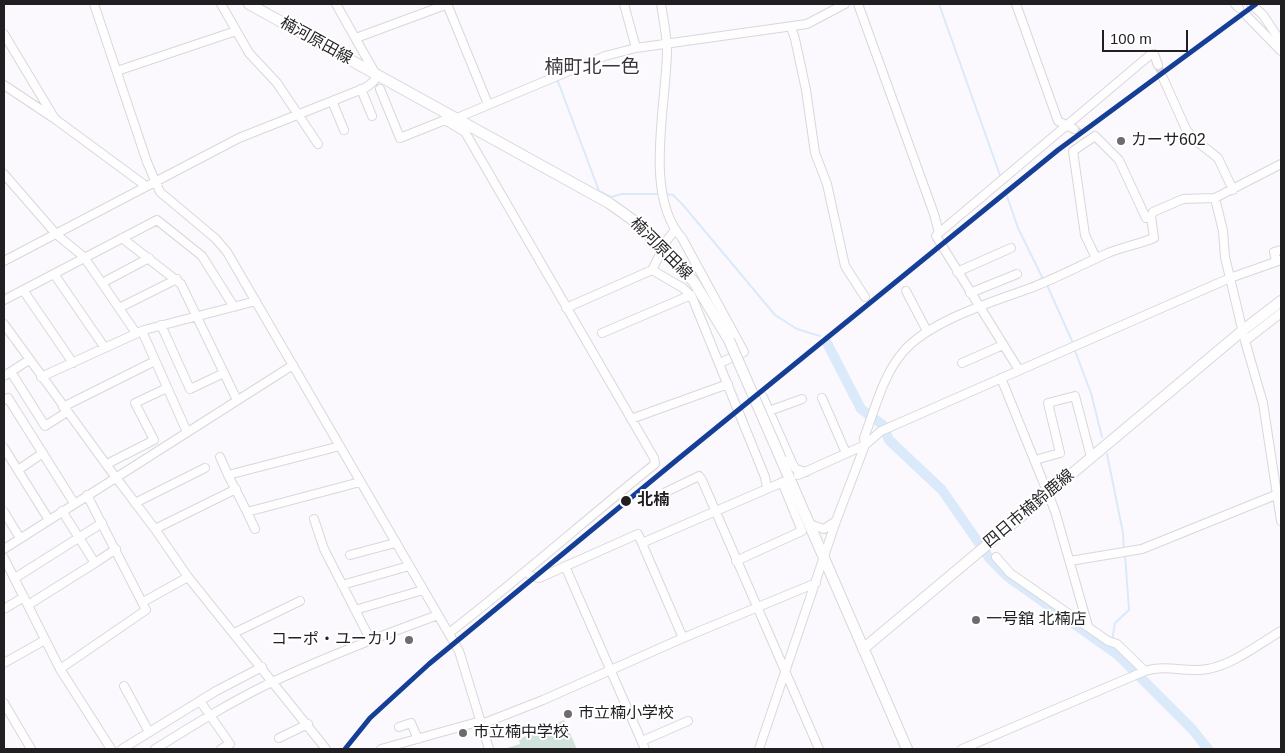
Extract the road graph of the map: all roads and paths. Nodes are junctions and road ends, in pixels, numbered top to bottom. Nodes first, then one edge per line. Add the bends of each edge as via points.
1 (94, 4) edge
2 (221, 4) edge
3 (249, 4) edge
4 (336, 4) edge
5 (447, 4) edge
6 (624, 4) edge
7 (661, 4) edge
8 (845, 4) edge
9 (858, 4) edge
10 (1016, 4) edge
11 (1251, 4) edge
12 (1246, 15) dead end
13 (791, 27) junction
14 (236, 32) junction
15 (4, 34) edge
16 (356, 38) junction
17 (1281, 42) edge
18 (667, 44) junction
19 (636, 48) junction
20 (1281, 51) edge
21 (1158, 65) dead end
22 (117, 71) junction
23 (377, 74) junction
24 (1163, 78) tunnel mouth
25 (4, 85) edge
26 (361, 89) junction
27 (380, 89) dead end
28 (332, 101) junction
29 (488, 104) junction
30 (297, 114) junction
31 (372, 116) dead end
32 (450, 117) junction
33 (55, 119) junction
34 (1071, 127) junction
35 (344, 130) dead end
36 (318, 144) dead end
37 (1281, 164) edge
38 (4, 174) edge
39 (155, 181) junction
40 (146, 186) junction
41 (1233, 190) junction
42 (1215, 198) junction
43 (1150, 216) junction
44 (676, 230) junction
45 (939, 233) junction
46 (56, 234) junction
47 (122, 238) junction
48 (662, 248) junction
49 (1010, 248) dead end
50 (1281, 250) edge
51 (84, 257) junction
52 (149, 258) junction
53 (1096, 258) junction
54 (1279, 260) edge
55 (4, 261) edge
56 (652, 270) junction
57 (957, 272) junction
58 (54, 274) junction
59 (1017, 274) dead end
60 (1230, 278) junction
61 (177, 279) junction
62 (102, 283) junction
63 (23, 290) junction
64 (906, 291) dead end
65 (970, 293) junction
66 (691, 295) junction
67 (865, 297) dead end
68 (4, 300) edge
69 (256, 301) junction
70 (1281, 301) edge
71 (234, 307) junction
72 (979, 307) junction
73 (120, 308) junction
74 (566, 308) junction
75 (1281, 313) edge
76 (196, 316) junction
77 (161, 325) junction
78 (4, 327) edge
79 (927, 331) junction
80 (139, 332) junction
81 (602, 333) dead end
82 (1244, 336) junction
83 (1003, 345) junction
84 (105, 348) junction
85 (29, 360) junction
86 (155, 361) junction
87 (73, 363) junction
88 (720, 363) junction
89 (962, 363) dead end
90 (292, 366) junction
91 (1019, 370) junction
92 (11, 372) junction
93 (224, 373) junction
94 (4, 376) edge
95 (41, 377) junction
96 (1001, 378) junction
97 (728, 384) junction
98 (167, 388) junction
99 (763, 397) dead end
100 (822, 398) dead end
101 (802, 399) dead end
102 (4, 400) edge
103 (237, 400) junction
104 (65, 410) junction
105 (769, 411) junction
106 (630, 418) junction
107 (187, 432) junction
108 (865, 445) junction
109 (340, 446) junction
110 (4, 448) edge
111 (43, 453) junction
112 (846, 453) junction
113 (220, 457) dead end
114 (1091, 457) junction
115 (1036, 460) junction
116 (107, 464) junction
117 (205, 468) dead end
118 (18, 470) junction
119 (806, 472) junction
120 (228, 475) junction
121 (798, 475) dead end
122 (116, 477) junction
123 (360, 482) junction
124 (767, 488) junction
125 (236, 489) junction
126 (666, 492) dead end
127 (1048, 493) junction
128 (1278, 494) junction
129 (87, 495) junction
130 (74, 503) junction
131 (135, 503) junction
132 (62, 511) junction
133 (716, 511) junction
134 (4, 512) edge
135 (247, 512) junction
136 (314, 518) dead end
137 (49, 520) junction
138 (836, 521) junction
139 (1281, 521) edge
140 (102, 523) junction
141 (809, 524) junction
142 (155, 529) junction
143 (255, 529) dead end
144 (78, 537) junction
145 (20, 538) junction
146 (395, 543) junction
147 (642, 543) junction
148 (4, 549) edge
149 (116, 550) junction
150 (350, 555) dead end
151 (824, 557) junction
152 (996, 557) dead end
153 (4, 558) edge
154 (736, 561) junction
155 (1070, 561) junction
156 (95, 563) junction
157 (409, 566) junction
158 (565, 566) junction
159 (527, 571) junction
160 (15, 578) junction
161 (188, 578) junction
162 (816, 582) junction
163 (342, 585) junction
164 (423, 590) junction
165 (24, 597) junction
166 (300, 601) dead end
167 (143, 602) junction
168 (28, 605) junction
169 (756, 606) junction
170 (4, 609) edge
171 (355, 610) junction
172 (438, 615) junction
173 (1088, 626) junction
174 (1281, 631) edge
175 (234, 633) junction
176 (449, 633) junction
177 (683, 638) junction
178 (370, 639) junction
179 (45, 640) junction
180 (863, 649) junction
181 (4, 664) edge
182 (259, 668) junction
183 (60, 669) junction
184 (611, 670) junction
185 (786, 672) junction
186 (1144, 672) junction
187 (271, 683) junction
188 (124, 686) dead end
189 (200, 701) junction
190 (4, 703) edge
191 (209, 716) junction
192 (688, 721) dead end
193 (481, 723) junction
194 (308, 724) junction
195 (399, 727) dead end
196 (149, 732) junction
197 (280, 738) dead end
198 (418, 739) junction
199 (642, 741) junction
200 (232, 746) edge
201 (30, 747) edge
202 (21, 749) edge
203 (111, 749) edge
204 (122, 749) edge
205 (155, 749) edge
206 (220, 749) edge
207 (326, 749) edge
208 (381, 749) edge
209 (489, 749) edge
210 (645, 749) edge
211 (759, 749) edge
212 (819, 749) edge
213 (907, 749) edge
214 (962, 749) edge

1 - 22 street
2 - 14 street
3 - 23 main road, 楠河原田線
4 - 16 street
5 - 16 street
5 - 29 street
6 - 19 street
7 - 18 street
8 - 13 street via 808,24
9 - 45 street via 912,149
10 - 34 street via 1058,121
11 - 17 street via 1263,15
12 - 20 street
13 - 18 street
13 - 67 street via 806,90 815,153 828,184 845,266
14 - 22 street
14 - 30 street
15 - 33 street
16 - 23 street
18 - 19 street
18 - 44 street via 660,130 664,193
19 - 29 street via 605,56
21 - 34 street via 1154,54 1150,56
22 - 39 street
23 - 26 street via 373,82
23 - 32 main road, 楠河原田線
24 - 41 street via 1186,129 1218,158
25 - 33 street
26 - 28 street
26 - 31 street
27 - 32 street via 400,138 433,127
28 - 30 street
28 - 35 street
29 - 32 street
30 - 36 street
30 - 39 street via 238,138
32 - 48 main road, 楠河原田線 via 609,203 637,223
32 - 74 street via 465,132
33 - 40 street
34 - 45 street
37 - 41 street
38 - 46 street
39 - 40 street
39 - 69 street via 160,192 173,205 223,247
40 - 46 street
41 - 42 street
42 - 43 street via 1183,199
42 - 60 street
43 - 53 street via 1154,238
43 - 53 street via 1146,218 1118,160 1094,136 1087,137 1072,151 1085,235
44 - 48 street
44 - 88 street via 744,352
45 - 57 street via 936,236
46 - 51 street
46 - 55 street
47 - 51 street
47 - 52 street
47 - 71 street via 157,220 202,256
48 - 56 street
48 - 141 main road, 楠河原田線, bridge via 694,282 729,340
49 - 57 street
50 - 54 street via 1274,252
51 - 58 street
51 - 62 street
52 - 61 street
52 - 62 street
53 - 72 street
54 - 60 street
56 - 66 street
56 - 74 street
57 - 65 street
58 - 63 street
58 - 84 street
59 - 65 street
60 - 82 street
60 - 91 street
61 - 73 street
61 - 76 street
62 - 73 street
63 - 68 street
63 - 87 street
64 - 79 street
65 - 72 street
66 - 81 street
66 - 88 street
69 - 71 street
69 - 90 street
70 - 82 main road, 四日市楠鈴鹿線
71 - 76 street
72 - 79 street
72 - 83 street
73 - 80 street
74 - 106 street
75 - 82 street
76 - 77 street
76 - 93 street
77 - 80 street
77 - 93 street via 190,389
78 - 85 street
79 - 108 street via 898,358 864,438
80 - 84 street
80 - 86 street
82 - 114 main road, 四日市楠鈴鹿線
82 - 128 street via 1263,403
83 - 89 street
83 - 91 street
84 - 87 street
85 - 92 street
85 - 95 street
86 - 98 street
86 - 104 street
87 - 95 street
88 - 97 street
90 - 103 street
90 - 109 street
91 - 96 street
92 - 94 street
92 - 104 street via 46,426
93 - 103 street
95 - 104 street
96 - 108 street via 885,429
96 - 115 street
97 - 106 street
97 - 124 street
98 - 107 street
98 - 116 street via 135,403 154,440
99 - 105 street
100 - 112 street
101 - 105 street
102 - 111 street via 8,398
103 - 107 street
104 - 116 street
105 - 119 street via 793,465
106 - 159 street via 655,464
107 - 122 street
108 - 112 street
108 - 138 street
109 - 120 street
109 - 123 street
110 - 118 street
111 - 118 street
111 - 130 street
112 - 119 street
113 - 120 street
114 - 115 street via 1075,396 1048,403 1060,453
114 - 127 main road, 四日市楠鈴鹿線
115 - 127 street
116 - 122 street
117 - 131 street
118 - 137 street
119 - 121 street
120 - 125 street
122 - 129 street
122 - 131 street
123 - 135 street
123 - 146 street
124 - 133 street
124 - 154 street via 782,482 802,531
125 - 135 street
125 - 142 street
126 - 133 street via 699,476
127 - 155 street
127 - 180 main road, 四日市楠鈴鹿線
128 - 139 street
128 - 155 street via 1142,549
129 - 130 street
129 - 140 street
130 - 132 street
131 - 142 street
132 - 137 street
132 - 144 street
133 - 147 street
133 - 154 street
134 - 145 street
135 - 143 street
136 - 163 street via 324,549
137 - 145 street
138 - 141 street via 824,529
138 - 151 street
140 - 144 street
140 - 149 street
141 - 151 main road, 楠河原田線
142 - 161 street
144 - 156 street
144 - 160 street
145 - 148 street
146 - 150 street
146 - 157 street
147 - 158 street via 638,534
147 - 177 street
149 - 156 street
149 - 167 street
151 - 162 street
151 - 180 main road, 楠河原田線
152 - 173 street via 1010,573
153 - 160 street
154 - 169 street
155 - 173 street
156 - 168 street
157 - 163 street
157 - 164 street
158 - 159 street via 539,578
158 - 184 street
159 - 176 street
160 - 165 street
161 - 167 street
161 - 175 street
162 - 169 street
162 - 185 street
163 - 171 street
164 - 171 street
164 - 172 street
165 - 168 street
165 - 170 street
166 - 175 street
167 - 183 street via 146,610
168 - 179 street
169 - 177 street
169 - 185 street
171 - 178 street
172 - 176 street
172 - 178 street
173 - 186 street via 1117,644
174 - 186 street via 1222,665 1206,670 1161,667
175 - 182 street
176 - 193 street via 463,660
177 - 184 street
178 - 187 street
179 - 181 street
179 - 183 street
180 - 213 main road
182 - 187 street
182 - 189 street
183 - 203 street
184 - 193 street
184 - 199 street
185 - 211 street
185 - 212 street
186 - 214 street
187 - 191 street
187 - 194 street
188 - 196 street
189 - 191 street
189 - 196 street
190 - 201 street
191 - 200 street
191 - 205 street
192 - 199 street
193 - 198 street
193 - 209 street
194 - 197 street
194 - 207 street
195 - 198 street via 411,724
196 - 204 street
198 - 208 street
199 - 210 street
200 - 206 street
201 - 202 street

